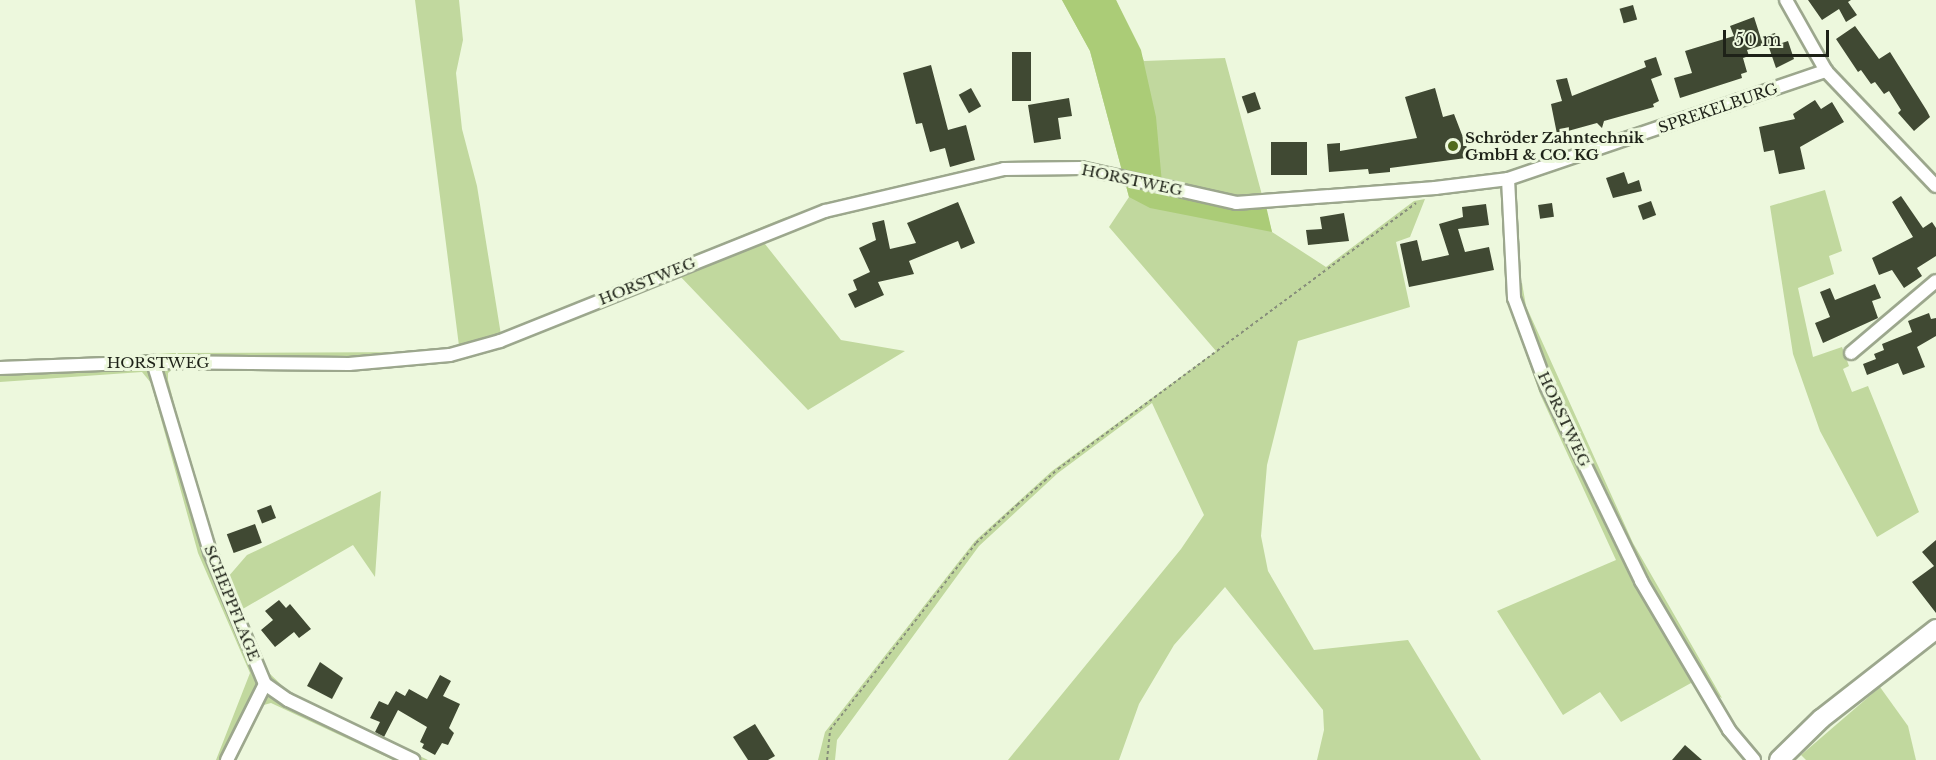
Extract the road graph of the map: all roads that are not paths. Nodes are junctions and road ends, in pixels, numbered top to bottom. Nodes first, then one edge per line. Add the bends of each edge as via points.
1 (1786, 0) edge
2 (1826, 71) junction
3 (1508, 179) junction
4 (1936, 186) edge
5 (1936, 281) edge
6 (1851, 353) dead end
7 (153, 362) junction
8 (0, 368) edge
9 (1936, 628) edge
10 (265, 684) junction
11 (227, 760) edge
12 (413, 760) edge
13 (1754, 760) edge
14 (1779, 760) edge

1 - 2 street
2 - 3 street, SPREKELBURG
2 - 4 street
3 - 7 street, HORSTWEG via 1236,203 1081,168 1004,170 815,214 500,341 450,355 349,364
3 - 13 street, HORSTWEG via 1514,298 1547,387 1641,581 1729,730
5 - 6 street
7 - 8 street, HORSTWEG
7 - 10 street, SCHEPPFLAGE via 210,552
9 - 14 main road via 1821,719
10 - 11 street
10 - 12 street via 288,700

